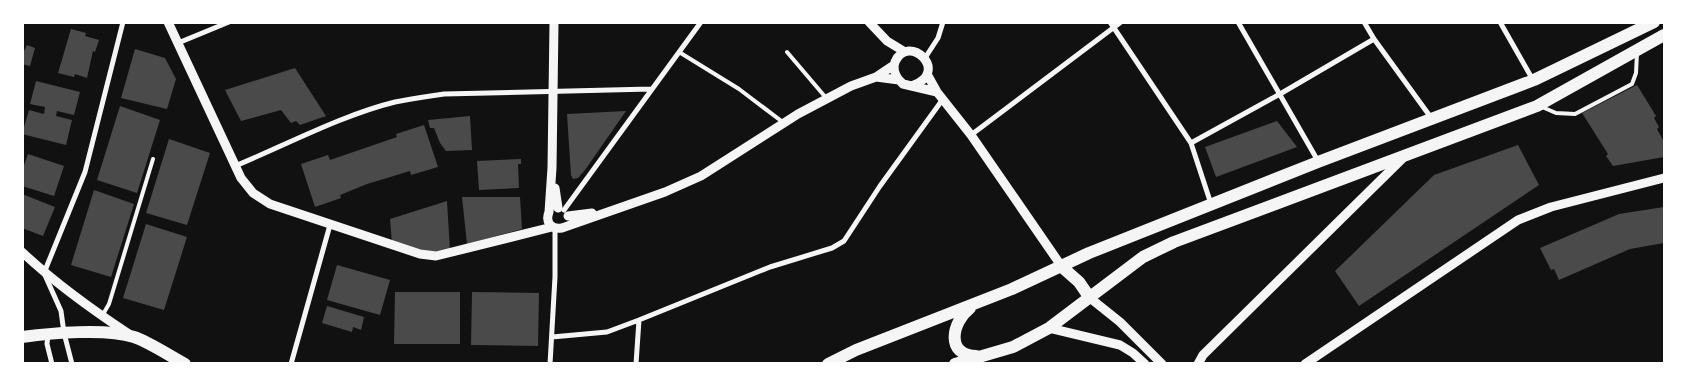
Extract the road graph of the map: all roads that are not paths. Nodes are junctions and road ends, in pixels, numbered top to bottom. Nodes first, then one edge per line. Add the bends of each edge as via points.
1 (123, 22) edge
2 (168, 22) edge
3 (229, 22) edge
4 (554, 22) edge
5 (701, 22) edge
6 (869, 22) edge
7 (943, 22) edge
8 (1121, 22) edge
9 (1238, 22) edge
10 (1364, 22) edge
11 (1500, 22) edge
12 (1654, 22) edge
13 (1112, 25) edge
14 (1664, 35) edge
15 (1374, 39) junction
16 (887, 40) junction
17 (178, 44) junction
18 (1638, 50) junction
19 (679, 52) junction
20 (787, 52) dead end
21 (904, 52) junction
22 (925, 58) junction
23 (895, 62) junction
24 (927, 74) junction
25 (876, 77) junction
26 (899, 80) junction
27 (1534, 80) junction
28 (914, 85) junction
29 (652, 89) junction
30 (553, 90) junction
31 (1280, 94) junction
32 (940, 95) junction
33 (827, 98) junction
34 (1538, 106) junction
35 (1432, 120) junction
36 (784, 123) junction
37 (971, 135) junction
38 (1192, 143) junction
39 (1408, 153) junction
40 (152, 159) dead end
41 (1318, 162) junction
42 (235, 166) junction
43 (1664, 178) edge
44 (1211, 204) junction
45 (615, 210) junction
46 (556, 217) junction
47 (330, 225) junction
48 (22, 252) edge
49 (1062, 266) junction
50 (44, 273) junction
51 (1090, 298) junction
52 (974, 305) junction
53 (102, 316) junction
54 (639, 320) junction
55 (1049, 328) junction
56 (64, 333) junction
57 (48, 334) junction
58 (22, 337) edge
59 (134, 337) junction
60 (552, 337) junction
61 (980, 356) junction
62 (52, 364) edge
63 (72, 364) edge
64 (185, 364) edge
65 (291, 364) edge
66 (550, 364) edge
67 (636, 364) edge
68 (828, 364) edge
69 (955, 364) edge
70 (1146, 364) edge
71 (1162, 364) edge
72 (1198, 364) edge
73 (1305, 364) edge

1 - 50 street via 85,172
2 - 17 street
3 - 17 street
4 - 30 street
5 - 19 street
6 - 16 street
7 - 22 street via 938,38
8 - 13 street
9 - 31 street
10 - 15 street
11 - 27 street
12 - 27 main road
13 - 37 street
13 - 38 street
14 - 18 main road
15 - 31 street
15 - 35 street
16 - 21 street
16 - 23 street
17 - 42 street
18 - 34 main road
18 - 34 lane via 1632,84 1575,114 1556,113
19 - 29 street
19 - 36 lane via 739,89
20 - 33 lane
21 - 22 street via 916,52
21 - 23 street
22 - 24 street
23 - 25 street
23 - 26 street
24 - 28 street
24 - 32 street
25 - 26 street
25 - 33 street
26 - 28 street via 903,84
27 - 35 main road
28 - 32 street
29 - 30 street
29 - 46 street
30 - 42 street via 444,94 394,103 341,121
30 - 46 street via 552,168
31 - 38 street
31 - 41 street
32 - 37 street
32 - 54 street via 844,241
33 - 36 street
34 - 39 main road
35 - 41 main road
36 - 45 street via 701,176
37 - 49 street
38 - 44 street
39 - 51 main road via 1174,242 1143,257
39 - 72 street via 1203,355
40 - 53 lane via 109,304
41 - 44 main road
42 - 47 street via 253,193 270,204
43 - 73 street via 1551,207 1518,220
44 - 49 main road
45 - 46 street
45 - 46 street via 565,226 567,223
46 - 47 street via 525,233 436,256 420,254
46 - 60 street
47 - 65 street
48 - 50 street
49 - 51 main road
49 - 52 main road
50 - 53 street
50 - 56 street via 61,311
51 - 55 main road
51 - 71 street via 1120,322
52 - 61 main road via 963,313 954,335 957,348 963,354
52 - 68 main road
53 - 59 street
54 - 60 street via 606,332
54 - 67 street
55 - 61 main road via 1013,348
55 - 70 street via 1120,344
56 - 57 main road
56 - 59 main road
56 - 63 street
57 - 58 main road
57 - 62 street
59 - 64 main road
60 - 66 street
61 - 69 main road

